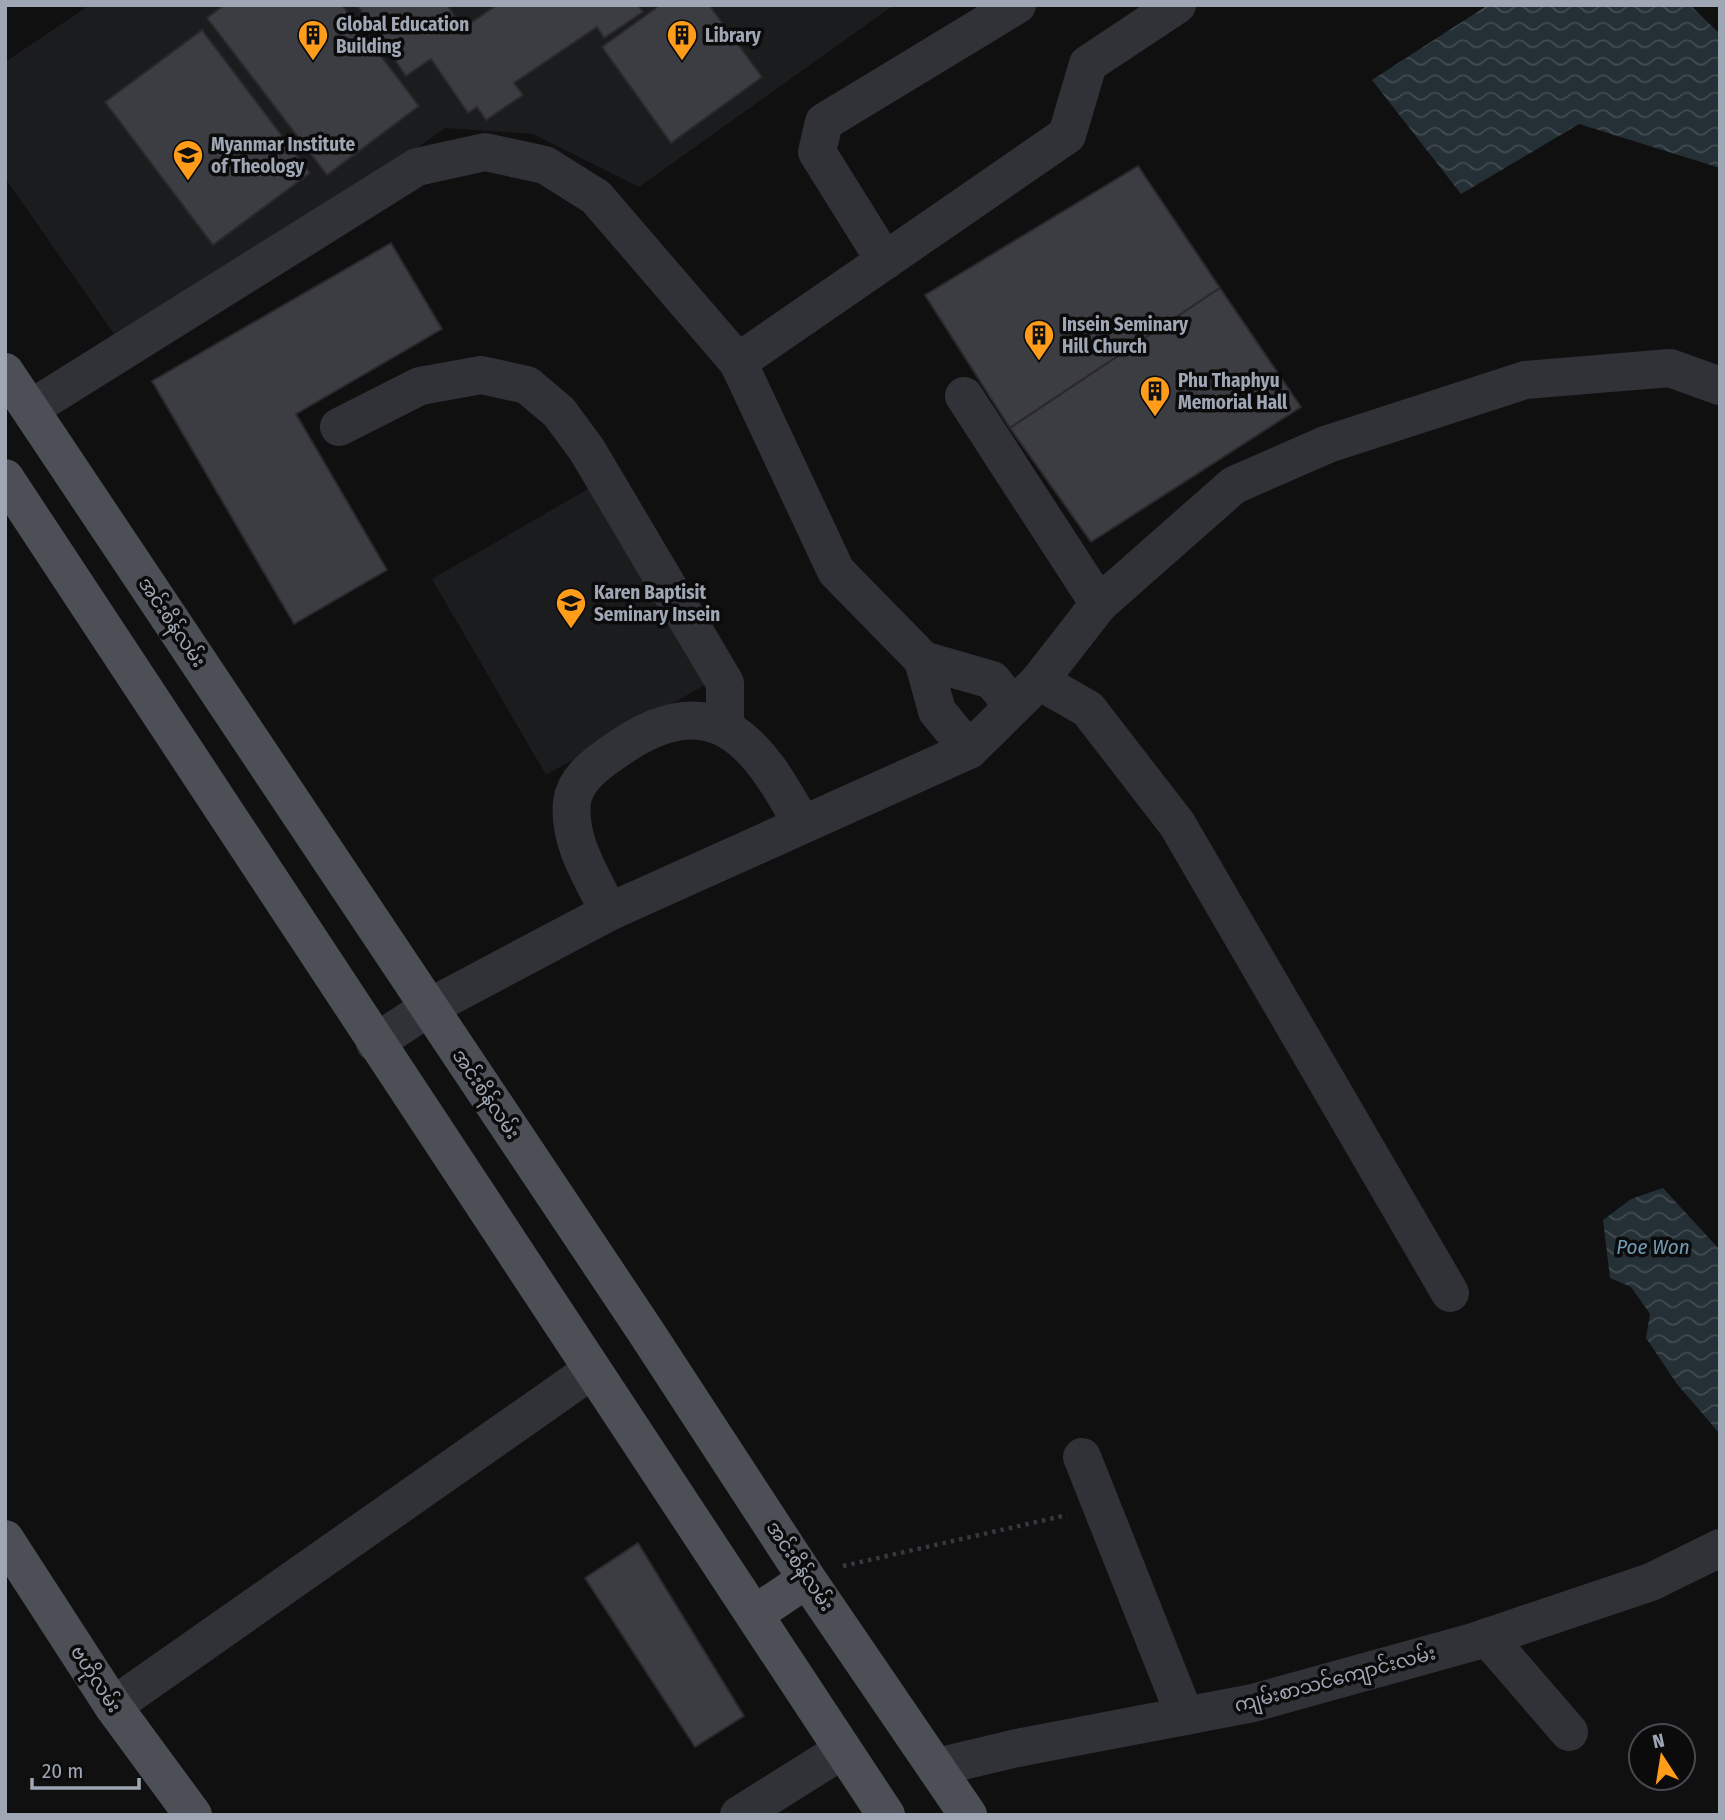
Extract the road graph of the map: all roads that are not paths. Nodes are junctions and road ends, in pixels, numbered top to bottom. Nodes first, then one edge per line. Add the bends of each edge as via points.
1 (1017, 5) edge
2 (1178, 5) edge
3 (885, 261) junction
4 (738, 362) junction
5 (5, 372) edge
6 (1720, 386) edge
7 (964, 396) dead end
8 (30, 409) junction
9 (339, 427) dead end
10 (5, 478) edge
11 (96, 507) junction
12 (46, 537) junction
13 (1099, 604) junction
14 (923, 660) junction
15 (1026, 693) junction
16 (725, 726) junction
17 (969, 750) junction
18 (802, 825) junction
19 (609, 912) junction
20 (428, 1008) junction
21 (375, 1043) junction
22 (1450, 1293) dead end
23 (592, 1370) junction
24 (1082, 1457) dead end
25 (5, 1539) edge
26 (1714, 1562) edge
27 (806, 1577) junction
28 (755, 1614) junction
29 (1487, 1637) junction
30 (113, 1706) junction
31 (1185, 1716) junction
32 (1569, 1732) dead end
33 (841, 1751) junction
34 (937, 1767) junction
35 (194, 1815) edge
36 (739, 1815) edge
37 (886, 1815) edge
38 (968, 1815) edge

1 - 3 street via 824,122 817,152
2 - 3 street via 1088,64 1067,135
3 - 4 street
4 - 8 street via 596,197 545,165 485,152 417,167
4 - 14 street via 835,571
5 - 8 main road, အင်းစိန်လမ်း
6 - 13 street via 1670,368 1525,380 1328,444 1234,485
7 - 13 street
8 - 11 main road, အင်းစိန်လမ်း
9 - 16 street via 420,386 481,375 527,385 559,412 587,450 725,682
10 - 12 main road
11 - 12 main road
11 - 20 main road, အင်းစိန်လမ်း
12 - 21 main road
13 - 15 street
14 - 15 street
14 - 17 street via 937,711
15 - 17 street
15 - 22 street via 1088,709 1177,824
16 - 18 street via 763,759
16 - 19 street via 673,720 632,739 588,770 572,800 575,841
17 - 18 street
18 - 19 street
19 - 20 street
20 - 21 street
20 - 27 main road, အင်းစိန်လမ်း
21 - 23 main road
23 - 28 main road
23 - 30 street
24 - 31 street
25 - 30 main road, ဗဟိုလမ်း
26 - 29 street, ကျမ်းစာသင်ကျောင်းလမ်း
27 - 28 main road
27 - 34 main road, အင်းစိန်လမ်း
28 - 33 main road
29 - 31 street, ကျမ်းစာသင်ကျောင်းလမ်း via 1252,1703
29 - 32 street
30 - 35 main road, ဗဟိုလမ်း
31 - 34 street, ကျမ်းစာသင်ကျောင်းလမ်း
33 - 36 street
33 - 37 main road
34 - 38 main road, အင်းစိန်လမ်း

